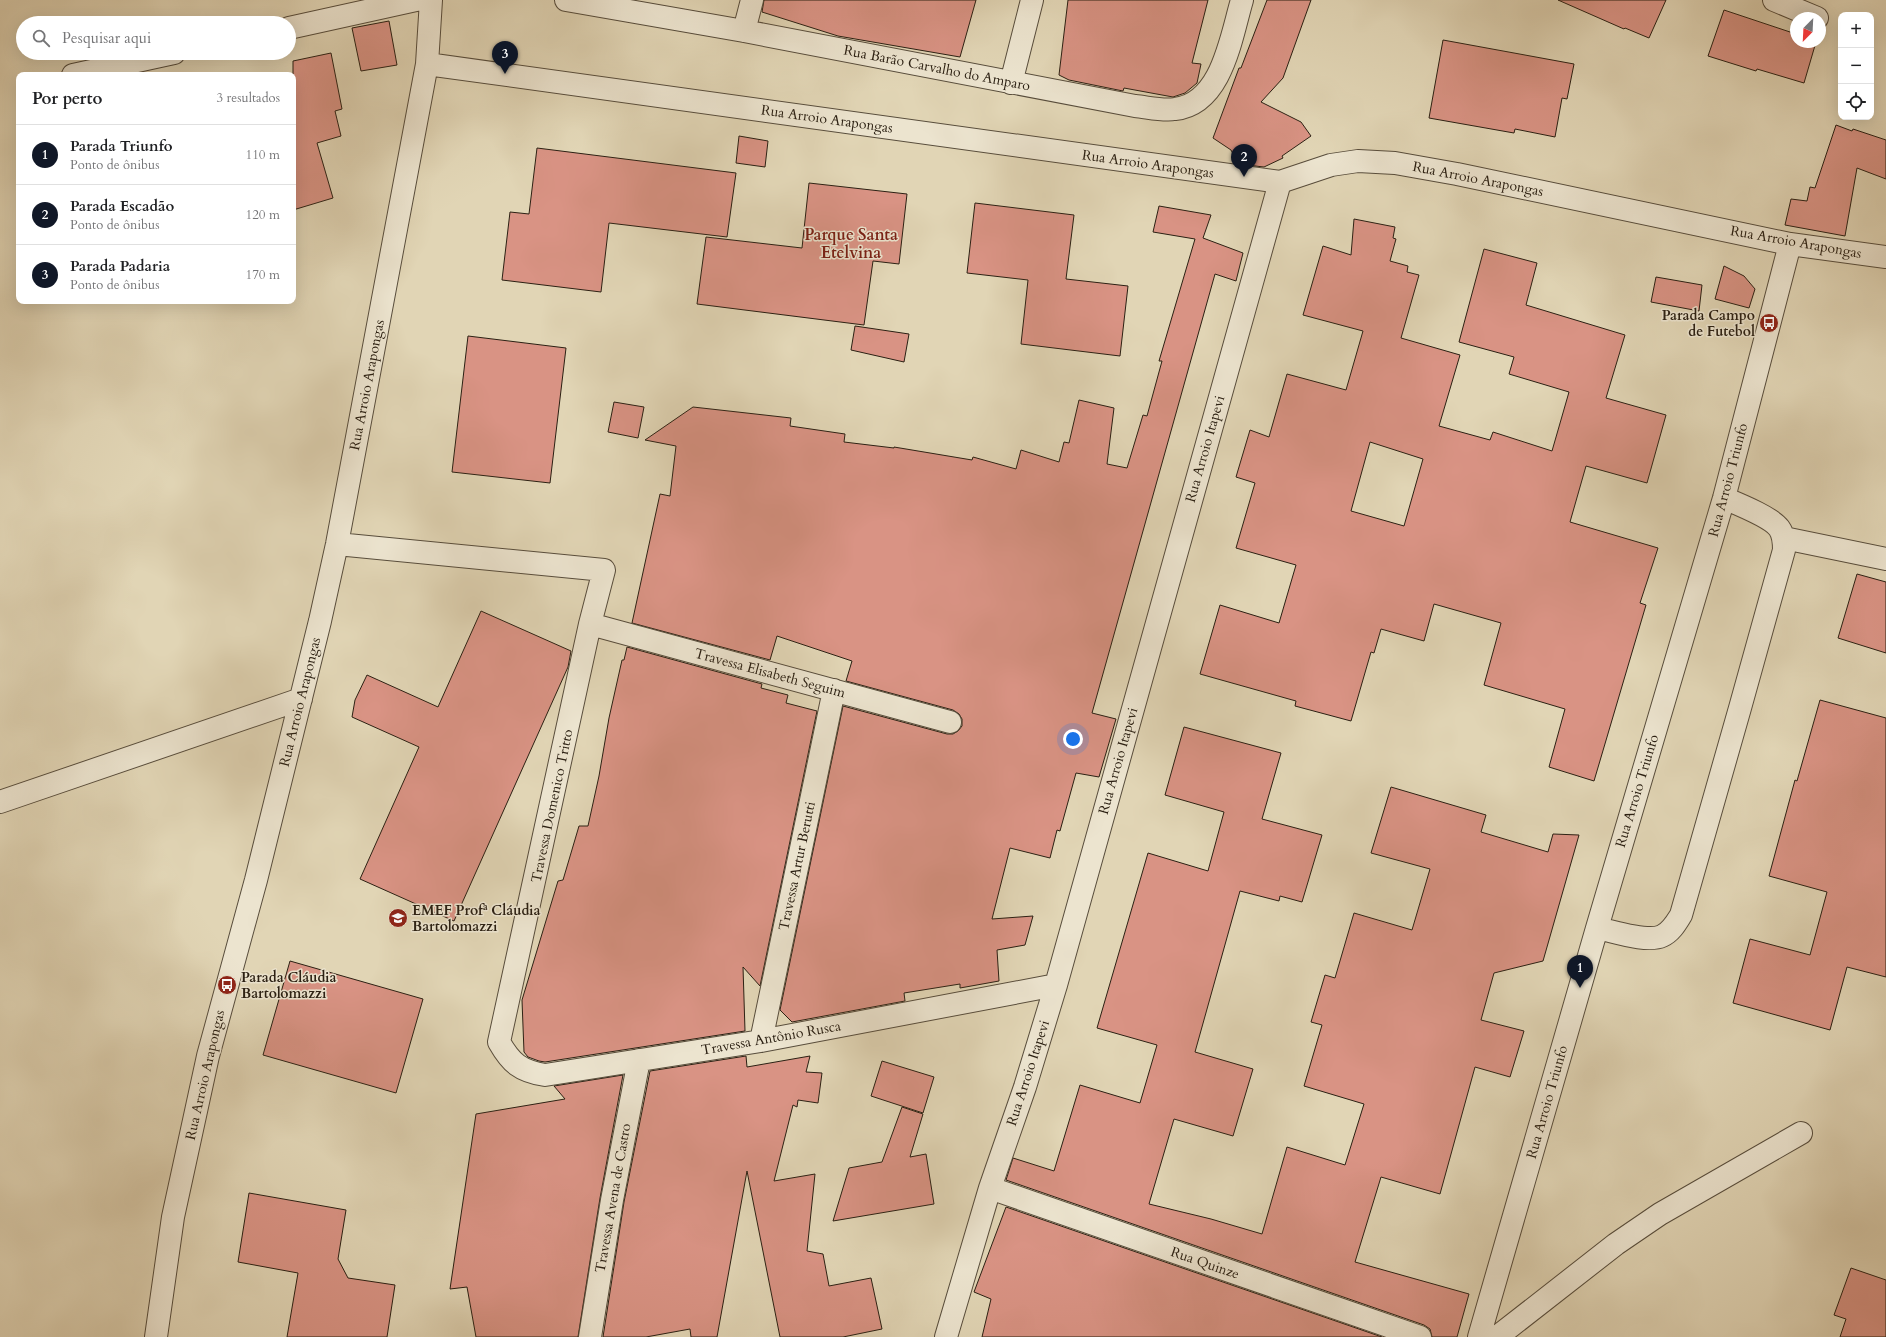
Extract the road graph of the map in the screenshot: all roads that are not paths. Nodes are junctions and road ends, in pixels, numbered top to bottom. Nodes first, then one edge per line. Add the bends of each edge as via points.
1 (416, 0) edge
2 (431, 0) edge
3 (566, 0) edge
4 (752, 0) edge
5 (1032, 0) edge
6 (1242, 0) edge
7 (1774, 0) edge
8 (1803, 12) edge
9 (296, 26) edge
10 (744, 31) junction
11 (142, 60) edge
12 (428, 64) junction
13 (87, 72) edge
14 (1011, 83) junction
15 (1280, 182) junction
16 (1790, 244) junction
17 (1886, 257) edge
18 (1724, 498) junction
19 (1784, 538) junction
20 (337, 544) junction
21 (1886, 558) edge
22 (590, 624) junction
23 (834, 690) junction
24 (301, 699) junction
25 (950, 722) dead end
26 (0, 802) edge
27 (1597, 928) junction
28 (1056, 985) junction
29 (761, 1041) junction
30 (499, 1042) joint
31 (639, 1060) junction
32 (1801, 1133) dead end
33 (990, 1188) junction
34 (156, 1337) edge
35 (590, 1337) edge
36 (946, 1337) edge
37 (1420, 1337) edge
38 (1479, 1337) edge
39 (1497, 1337) edge

1 - 9 street
2 - 12 street, Rua Arroio Arapongas
3 - 10 street, Rua Barão Carvalho do Amparo
4 - 10 street
5 - 14 street
6 - 14 street, Rua Barão Carvalho do Amparo via 1224,62 1213,84 1192,104 1175,109 1135,106
7 - 8 street
10 - 14 street, Rua Barão Carvalho do Amparo
11 - 13 street
12 - 15 street, Rua Arroio Arapongas
12 - 20 street, Rua Arroio Arapongas
15 - 16 street, Rua Arroio Arapongas via 1331,165 1358,161 1395,163
15 - 28 street, Rua Arroio Itapevi
16 - 17 street, Rua Arroio Arapongas
16 - 18 street, Rua Arroio Triunfo
18 - 19 street via 1774,523
18 - 27 street, Rua Arroio Triunfo
19 - 21 street
19 - 27 street via 1784,550 1681,915 1673,928 1662,936 1650,939
20 - 22 street, Travessa Domenico Tritto via 604,570
20 - 24 street, Rua Arroio Arapongas
22 - 23 street, Travessa Elisabeth Seguim
22 - 30 street, Travessa Domenico Tritto
23 - 25 street, Travessa Elisabeth Seguim
23 - 29 street, Travessa Artur Berutti
24 - 26 street
24 - 34 street, Rua Arroio Arapongas via 256,880 208,1056 173,1217
27 - 38 street, Rua Arroio Triunfo
28 - 29 street, Travessa Antônio Rusca
28 - 33 street, Rua Arroio Itapevi via 1025,1087
29 - 31 street, Travessa Antônio Rusca
30 - 31 street, Travessa Antônio Rusca via 516,1064 528,1072 545,1075
31 - 35 street, Travessa Avena de Castro via 612,1200
32 - 39 street via 1660,1214 1616,1244
33 - 36 street, Rua Arroio Itapevi
33 - 37 street, Rua Quinze

